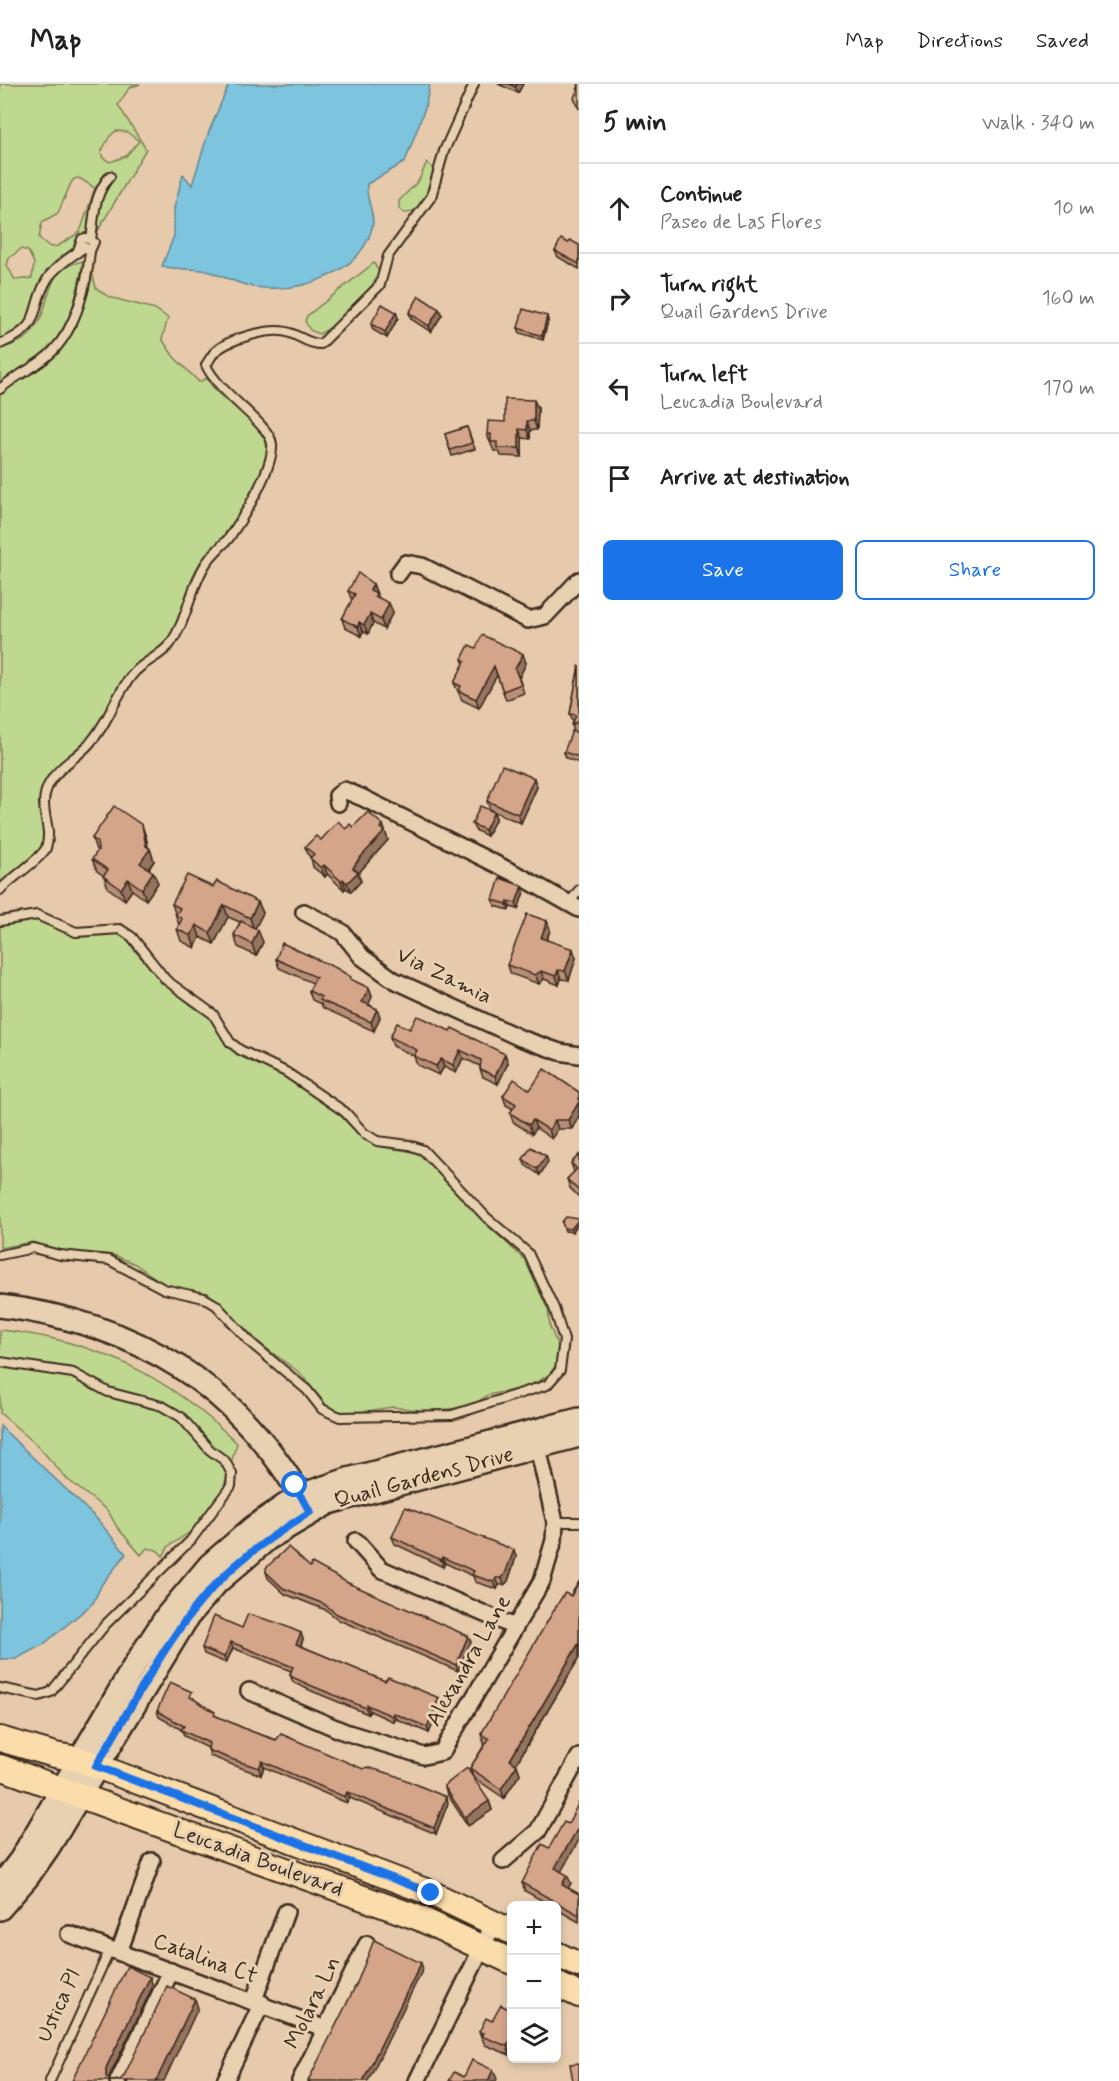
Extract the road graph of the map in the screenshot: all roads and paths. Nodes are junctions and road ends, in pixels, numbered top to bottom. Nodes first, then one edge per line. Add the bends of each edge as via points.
1 (474, 84) edge
2 (110, 176) dead end
3 (91, 239) junction
4 (90, 251) junction
5 (77, 253) junction
6 (0, 344) edge
7 (0, 389) edge
8 (398, 574) dead end
9 (579, 580) edge
10 (338, 803) dead end
11 (0, 890) edge
12 (576, 901) edge
13 (304, 912) dead end
14 (0, 921) edge
15 (579, 1054) edge
16 (0, 1255) edge
17 (0, 1306) edge
18 (0, 1362) edge
19 (579, 1419) edge
20 (579, 1436) edge
21 (536, 1439) junction
22 (305, 1504) junction
23 (555, 1522) junction
24 (579, 1522) edge
25 (356, 1541) dead end
26 (515, 1627) junction
27 (0, 1688) edge
28 (249, 1691) dead end
29 (0, 1739) edge
30 (579, 1757) edge
31 (87, 1763) junction
32 (0, 1767) edge
33 (70, 1793) junction
34 (152, 1861) dead end
35 (503, 1861) dead end
36 (0, 1886) edge
37 (0, 1909) edge
38 (286, 1912) dead end
39 (502, 1927) edge
40 (69, 1934) dead end
41 (367, 1944) dead end
42 (482, 1948) junction
43 (115, 1950) junction
44 (558, 1955) edge
45 (507, 1960) edge
46 (579, 1965) edge
47 (171, 1971) junction
48 (561, 1986) edge
49 (579, 1995) edge
50 (258, 2002) junction
51 (326, 2029) junction
52 (50, 2081) edge
53 (118, 2081) edge
54 (225, 2081) edge
55 (300, 2081) edge
56 (417, 2081) edge

1 - 11 lane via 444,151 431,197 388,256 380,285 356,312 321,344 270,330 230,342 215,352 206,365 226,394 267,434 272,443 268,467 230,535 194,584 169,646 133,673 89,745 61,767 50,783 43,798 47,835 40,858 26,865
2 - 3 lane via 94,205
3 - 4 lane via 94,242
3 - 5 lane via 82,239
4 - 5 lane via 85,247
4 - 7 lane via 82,294 70,326 54,351
5 - 6 lane via 48,278 27,329
8 - 9 street via 406,563 422,566 528,620 545,616
10 - 12 street via 337,796 344,790
13 - 15 street, Via Zamia via 342,932 362,957 394,980 520,1038 560,1052
14 - 16 lane via 37,915 76,932 120,929 132,937 166,980 213,1014 240,1050 286,1072 345,1112 377,1141 423,1150 486,1217 528,1253 554,1308 564,1341 564,1357 560,1370 547,1385 483,1407 452,1415 340,1417 322,1409 307,1390 204,1298 164,1289 109,1260 33,1248
17 - 22 main road via 75,1320 152,1349 212,1390 239,1414 281,1462
18 - 27 lane via 74,1373 108,1392 162,1406 181,1417 225,1461 232,1474 231,1486 191,1540 105,1624 51,1692 39,1696
19 - 21 main road, Quail Gardens Drive
20 - 21 main road, Quail Gardens Drive
21 - 22 main road, Quail Gardens Drive via 330,1503
21 - 23 street, Alexandra Lane
22 - 31 main road, Quail Gardens Drive via 253,1527 209,1565 167,1616
23 - 24 lane
23 - 26 street, Alexandra Lane via 543,1581
25 - 26 street via 381,1569
26 - 28 street, Alexandra Lane via 442,1752 424,1755 345,1732
29 - 31 main road, Leucadia Boulevard
30 - 35 street via 538,1831
31 - 33 main road, Quail Gardens Drive
31 - 39 main road, Leucadia Boulevard via 431,1893
32 - 33 main road, Leucadia Boulevard
33 - 36 main road, Quail Gardens Drive
33 - 37 main road, Quail Gardens Drive via 28,1877
33 - 42 main road, Leucadia Boulevard via 419,1918
34 - 43 street, Ustica Pl
38 - 50 street
39 - 42 street
40 - 43 street, Catalina Ct
41 - 51 street, Molara Ln
42 - 45 main road, Leucadia Boulevard
42 - 56 street
43 - 47 street, Catalina Ct
43 - 52 lane, Ustica Pl
44 - 46 main road
47 - 50 street, Catalina Ct
47 - 53 street
48 - 49 main road
50 - 51 street, Catalina Ct
50 - 54 street
51 - 55 street, Molara Ln

